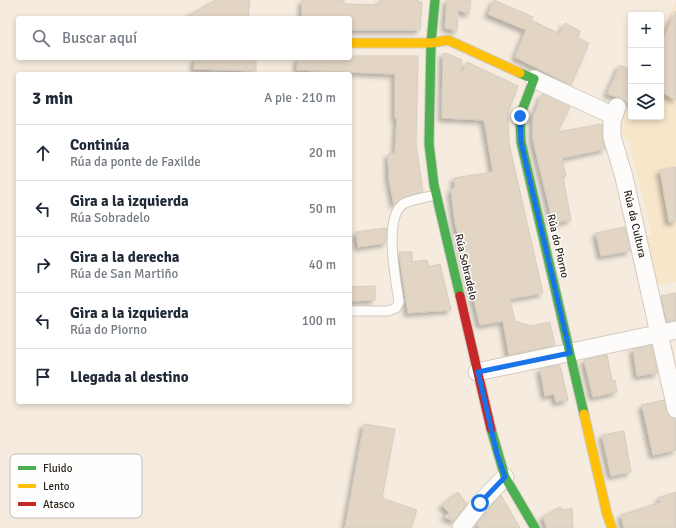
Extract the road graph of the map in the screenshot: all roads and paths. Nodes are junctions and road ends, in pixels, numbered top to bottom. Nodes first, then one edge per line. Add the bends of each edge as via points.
1 (435, 0) edge
2 (352, 43) edge
3 (431, 43) junction
4 (534, 79) junction
5 (437, 195) junction
6 (352, 310) edge
7 (668, 332) edge
8 (570, 353) junction
9 (478, 372) junction
10 (676, 409) edge
11 (505, 477) junction
12 (461, 528) edge
13 (535, 528) edge
14 (612, 528) edge

1 - 3 street, Rúa Sobradelo
2 - 3 street
3 - 4 street via 448,40
3 - 5 street, Rúa Sobradelo via 429,144
4 - 7 street, Rúa da Cultura via 616,111 612,137
4 - 8 street, Rúa do Piorno via 520,116 521,142
5 - 6 lane via 403,204 396,214 392,247 399,302 396,308
5 - 9 street, Rúa Sobradelo
7 - 8 street
7 - 10 street, Rúa da Cultura
8 - 9 street
8 - 14 street, Rúa do Piorno via 606,514
9 - 11 street, Rúa Sobradelo via 497,454
11 - 12 street
11 - 13 street, Rúa Sobradelo

